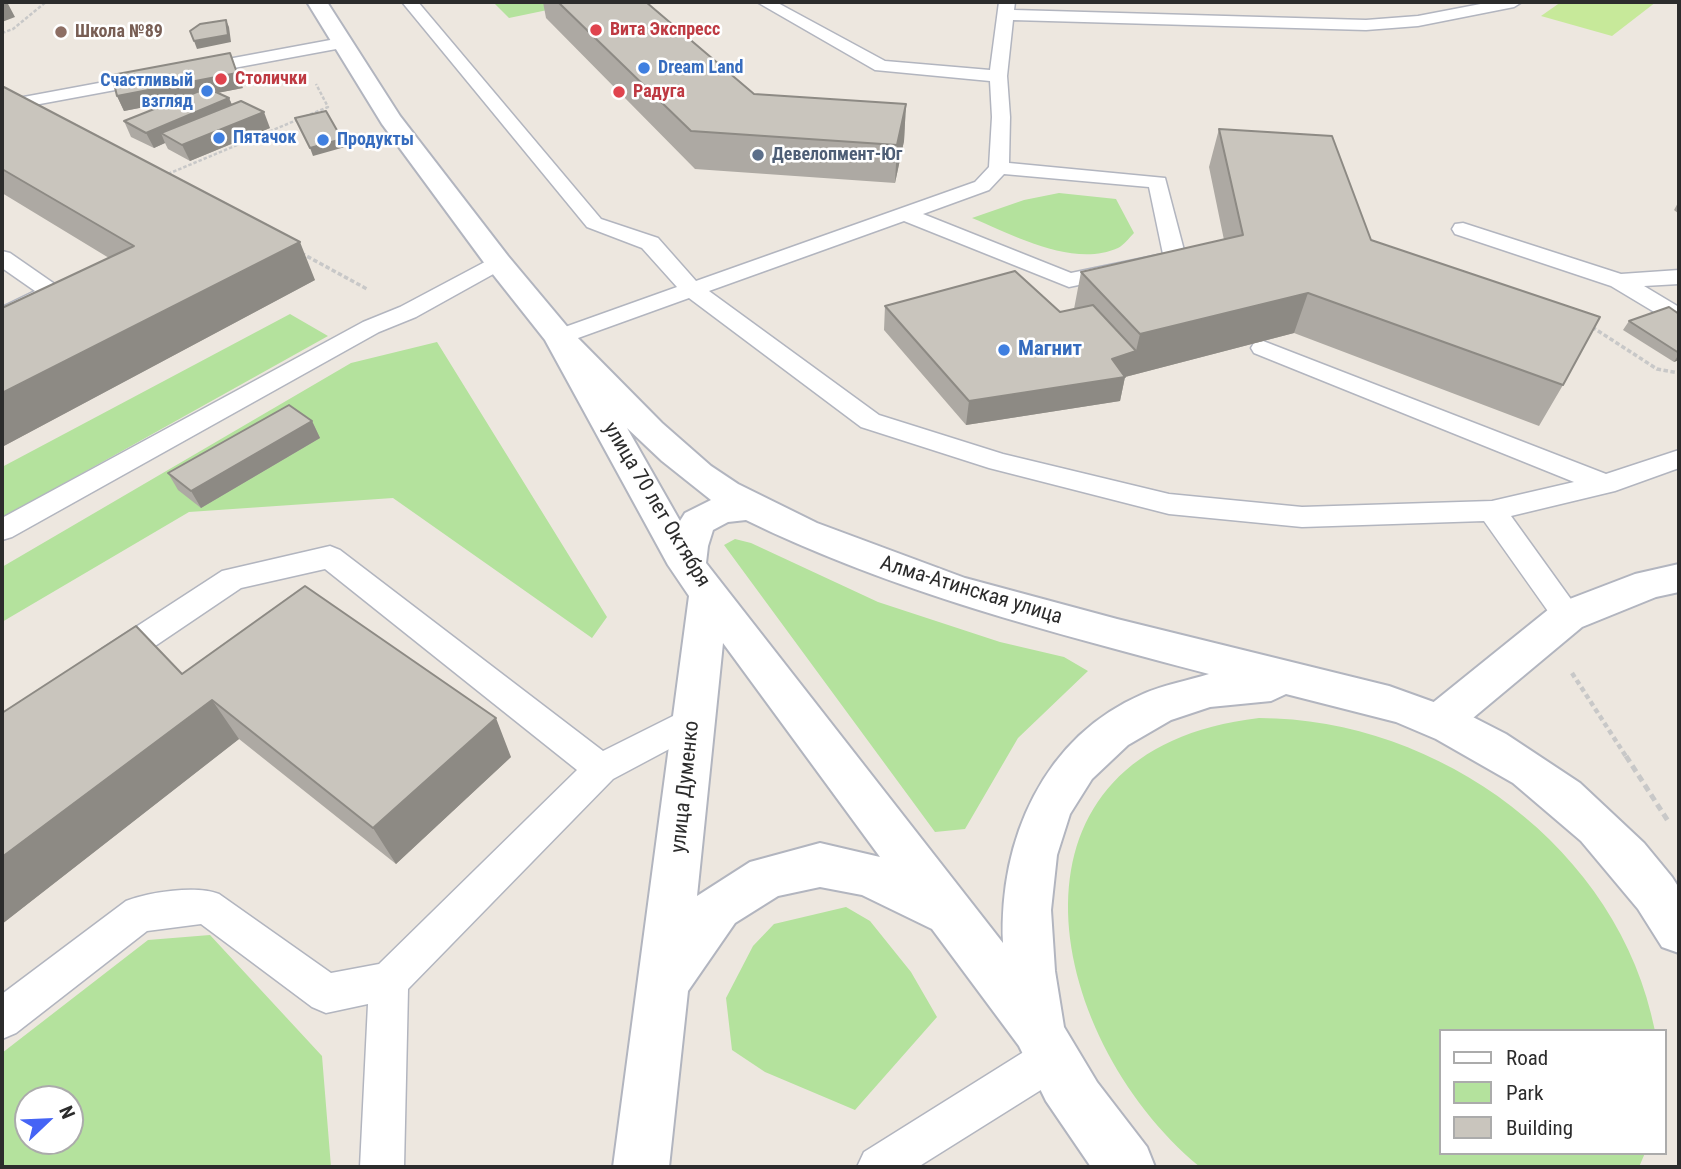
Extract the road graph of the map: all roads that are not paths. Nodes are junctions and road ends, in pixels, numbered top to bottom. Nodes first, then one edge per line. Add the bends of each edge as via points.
1 (317, 2) edge
2 (410, 2) edge
3 (765, 2) edge
4 (1514, 2) edge
5 (1006, 8) edge
6 (341, 43) junction
7 (998, 76) junction
8 (2, 106) edge
9 (999, 167) junction
10 (907, 215) junction
11 (1463, 229) dead end
12 (2, 258) edge
13 (498, 262) junction
14 (1679, 277) edge
15 (1619, 281) junction
16 (691, 289) junction
17 (2, 316) edge
18 (1679, 317) edge
19 (559, 337) junction
20 (1263, 348) edge
21 (1679, 459) edge
22 (1605, 484) junction
23 (751, 508) junction
24 (1492, 511) junction
25 (2, 530) edge
26 (1679, 578) edge
27 (698, 579) junction
28 (1568, 616) junction
29 (94, 671) edge
30 (1325, 687) junction
31 (693, 720) junction
32 (1440, 721) junction
33 (601, 769) junction
34 (950, 913) junction
35 (1679, 930) edge
36 (665, 980) junction
37 (389, 981) junction
38 (2, 1019) edge
39 (1045, 1044) junction
40 (382, 1167) edge
41 (641, 1167) edge
42 (879, 1167) edge
43 (1127, 1167) edge

1 - 6 main road, улица 70 лет Октября
2 - 16 lane via 594,223 650,243
3 - 7 lane via 881,66
4 - 5 lane via 1418,21 1366,25
5 - 7 lane
6 - 8 lane
6 - 13 main road, улица 70 лет Октября via 390,119
7 - 9 lane
9 - 10 lane via 982,186
9 - 10 lane via 1158,181 1175,258 1069,280
10 - 16 lane
11 - 15 lane
12 - 17 lane via 51,292
13 - 19 main road, улица 70 лет Октября
13 - 25 lane
14 - 15 lane
15 - 18 lane
16 - 19 lane
16 - 24 lane via 870,421 998,462 1182,505 1301,517
19 - 23 main road, Алма-Атинская улица via 674,456
19 - 27 main road, улица 70 лет Октября
20 - 22 lane
21 - 22 lane
22 - 24 lane
23 - 27 main road, улица Думенко via 721,510 698,522 690,545
23 - 30 main road, Алма-Атинская улица via 900,573
24 - 28 lane
26 - 28 main road via 1649,584
27 - 31 main road, улица Думенко
27 - 34 main road, улица 70 лет Октября
28 - 32 main road
29 - 33 lane via 232,579 330,557
30 - 32 main road, Алма-Атинская улица via 1383,700
30 - 39 main road, Алма-Атинская улица via 1244,685 1192,694 1146,711 1087,754 1046,814 1029,866 1024,922
31 - 33 lane
31 - 36 main road, улица Думенко
32 - 35 main road, Алма-Атинская улица via 1498,751 1581,811 1629,860
33 - 37 lane
34 - 36 main road, улица Думенко via 868,874 820,865 767,877 718,907
34 - 39 main road, улица 70 лет Октября
36 - 41 main road, улица Думенко
37 - 38 lane via 326,993 206,906 139,914
37 - 40 lane
39 - 42 lane
39 - 43 main road, Алма-Атинская улица via 1091,1120

